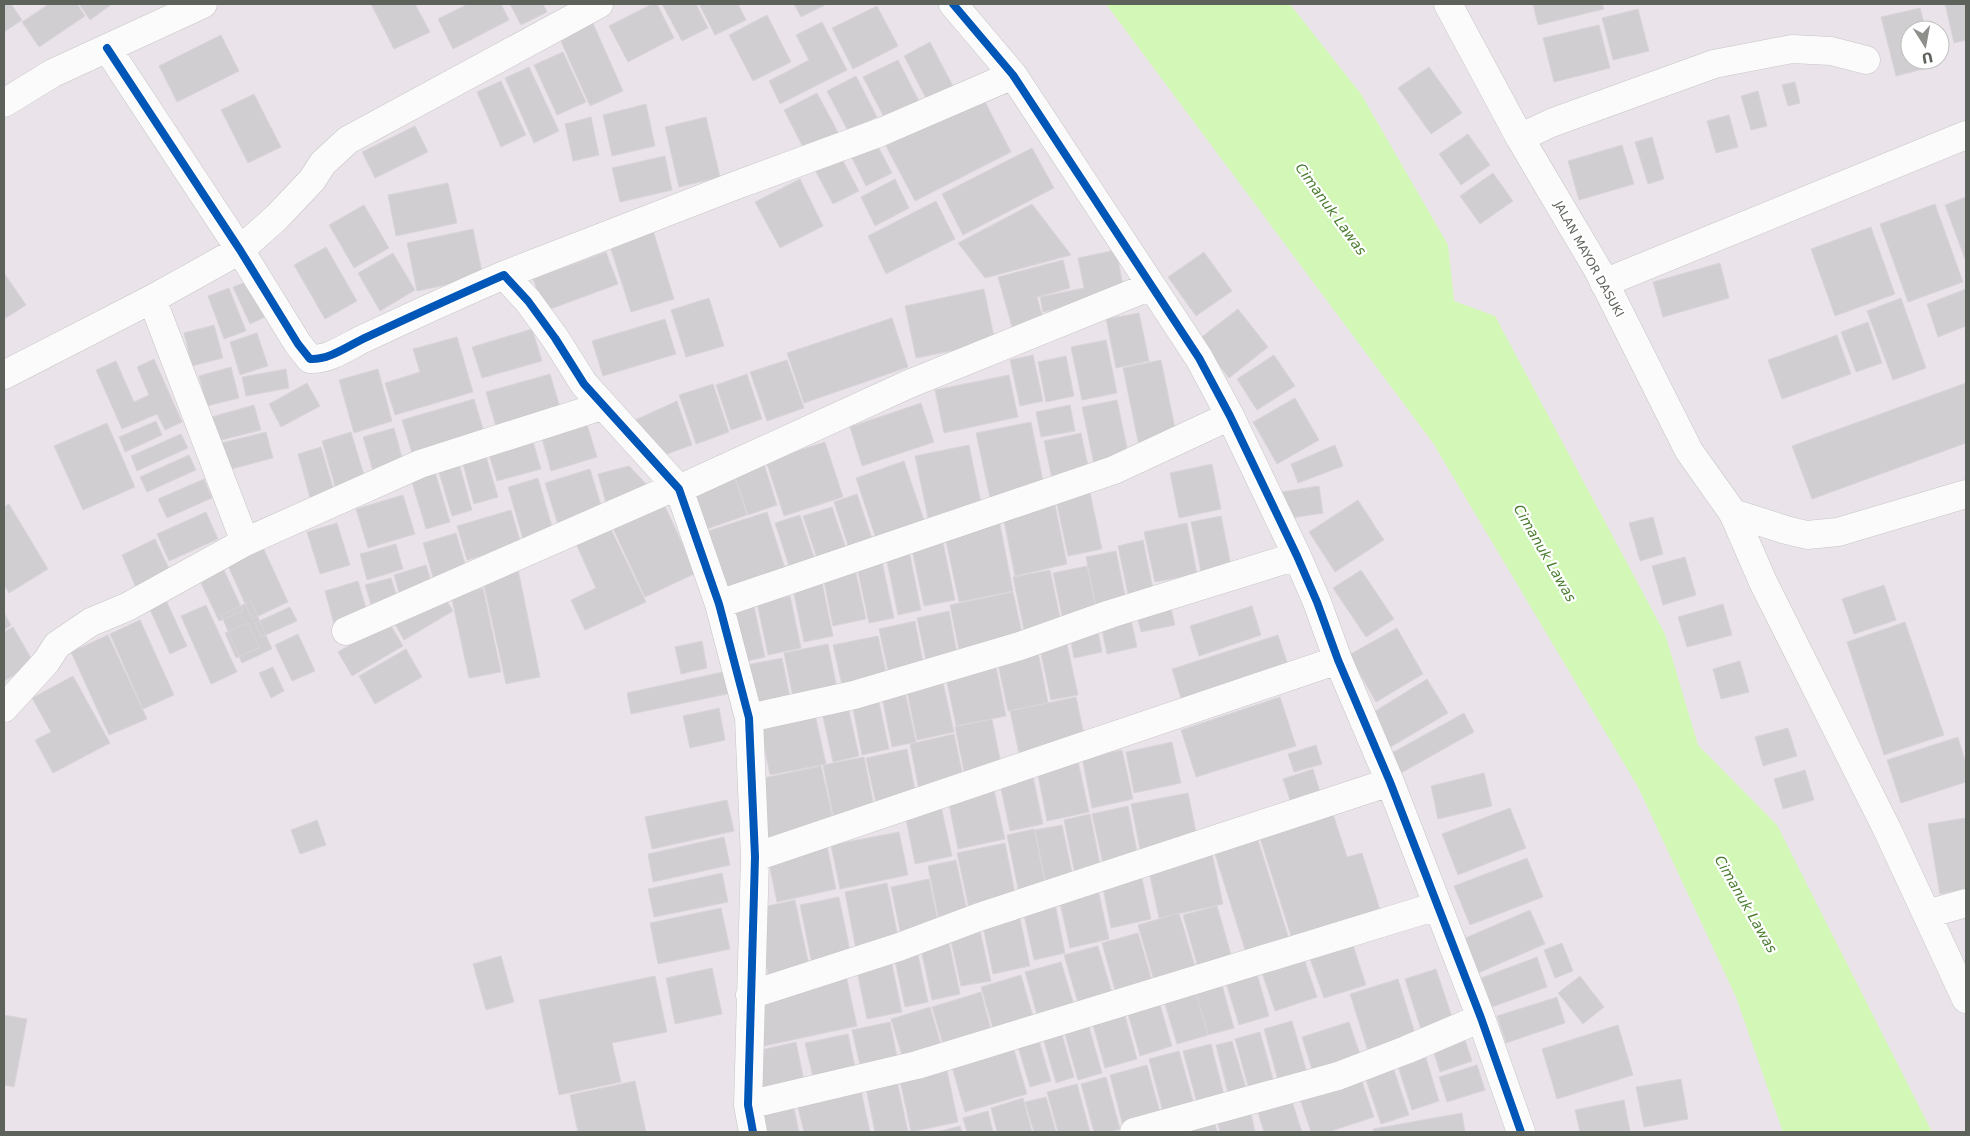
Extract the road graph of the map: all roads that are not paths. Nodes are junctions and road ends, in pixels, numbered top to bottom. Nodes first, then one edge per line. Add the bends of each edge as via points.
1 (203, 4) edge
2 (599, 4) edge
3 (953, 4) edge
4 (1448, 4) edge
5 (107, 48) junction
6 (1866, 60) dead end
7 (1014, 75) junction
8 (4, 103) edge
9 (1966, 135) edge
10 (1520, 138) junction
11 (240, 250) junction
12 (504, 275) junction
13 (1601, 277) junction
14 (1151, 286) junction
15 (152, 299) junction
16 (4, 376) edge
17 (602, 406) junction
18 (1230, 416) junction
19 (678, 488) junction
20 (1966, 494) edge
21 (1733, 513) junction
22 (246, 542) junction
23 (1297, 556) junction
24 (720, 604) junction
25 (346, 631) dead end
26 (1338, 660) junction
27 (4, 708) edge
28 (749, 718) junction
29 (1390, 782) junction
30 (755, 857) junction
31 (1966, 903) edge
32 (1437, 906) junction
33 (1927, 914) junction
34 (750, 995) junction
35 (1966, 999) edge
36 (1481, 1018) junction
37 (748, 1105) junction
38 (753, 1132) edge
39 (1134, 1132) edge
40 (1521, 1132) edge

1 - 5 street
2 - 11 street via 348,140 323,163 312,180 277,217
3 - 7 street
4 - 10 street, JALAN MAYOR DASUKI
5 - 8 street via 53,73
5 - 11 street
6 - 10 street via 1831,51 1792,48 1714,64 1552,123
7 - 12 street via 881,132
7 - 14 street
9 - 13 street
10 - 13 street, JALAN MAYOR DASUKI
11 - 12 street via 298,344 310,359 318,360
11 - 15 street
12 - 17 street via 528,301
13 - 21 street, JALAN MAYOR DASUKI via 1689,451
14 - 18 street via 1199,358
14 - 19 street via 908,384
15 - 16 street
15 - 22 street
17 - 19 street
17 - 22 street via 420,464
18 - 23 street
18 - 24 street via 1114,470
19 - 24 street
19 - 25 street
20 - 21 street via 1838,532 1807,535
21 - 33 street, JALAN MAYOR DASUKI via 1763,582
22 - 27 street via 127,607 91,622 57,645 46,662
23 - 26 street
23 - 28 street via 1010,649 854,695
24 - 28 street
26 - 29 street
26 - 30 street
28 - 30 street
29 - 32 street
29 - 34 street
30 - 34 street
31 - 33 street
32 - 36 street
32 - 37 street via 917,1065
33 - 35 street, JALAN MAYOR DASUKI
34 - 37 street
36 - 39 street via 1338,1076
36 - 40 street
37 - 38 street

